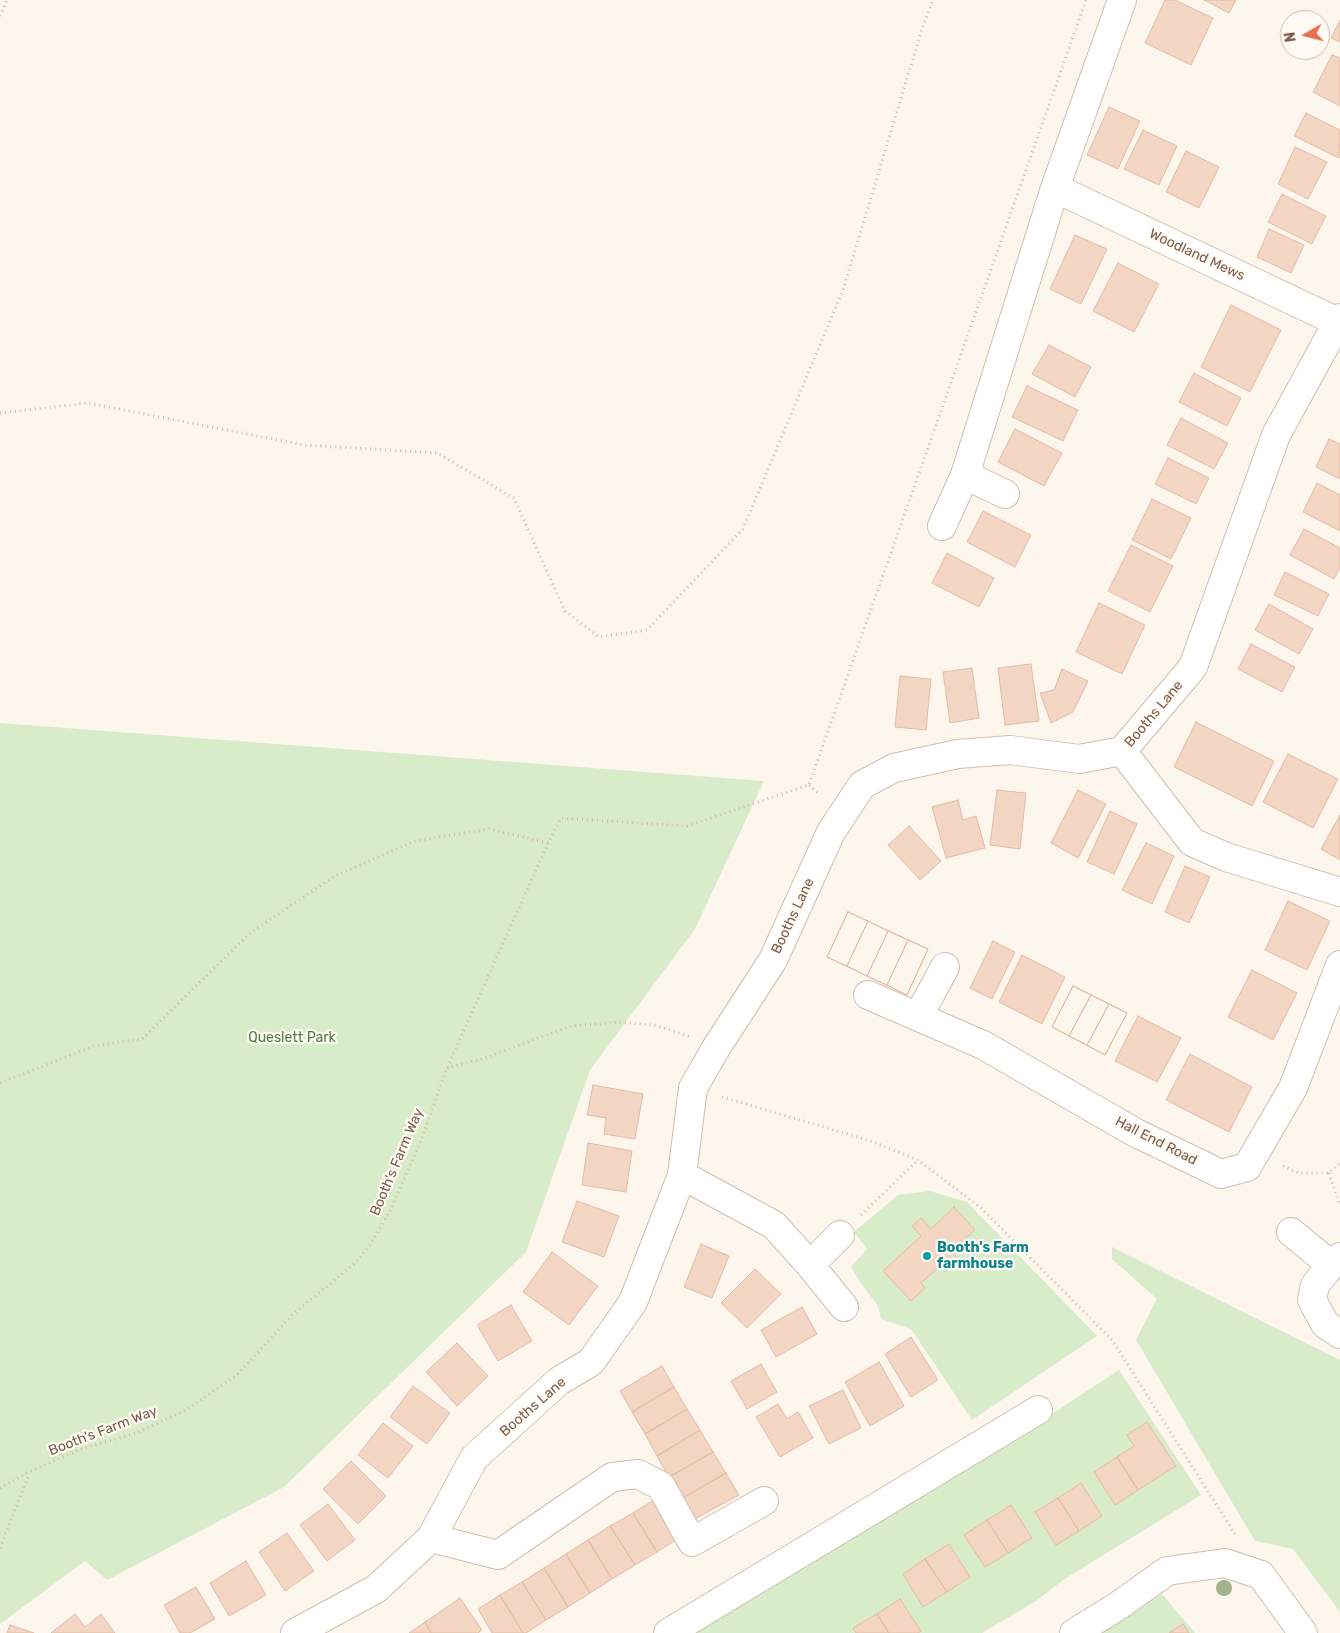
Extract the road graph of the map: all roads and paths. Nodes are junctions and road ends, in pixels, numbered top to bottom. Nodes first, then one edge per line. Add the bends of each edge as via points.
1 (7, 0) edge
2 (933, 0) edge
3 (1086, 0) edge
4 (1122, 0) edge
5 (0, 16) edge
6 (1055, 188) junction
7 (1339, 321) edge
8 (0, 413) edge
9 (965, 475) junction
10 (1005, 494) dead end
11 (942, 526) dead end
12 (1122, 751) junction
13 (548, 843) junction
14 (1340, 892) edge
15 (1340, 965) edge
16 (945, 967) dead end
17 (868, 995) dead end
18 (918, 1017) junction
19 (716, 1048) junction
20 (447, 1068) junction
21 (0, 1083) edge
22 (693, 1088) junction
23 (1255, 1154) junction
24 (918, 1160) junction
25 (1340, 1163) edge
26 (1329, 1173) junction
27 (682, 1175) junction
28 (1340, 1205) edge
29 (1291, 1232) dead end
30 (840, 1235) joint
31 (1335, 1261) edge
32 (810, 1265) junction
33 (844, 1307) dead end
34 (1340, 1334) edge
35 (1038, 1410) dead end
36 (29, 1472) junction
37 (0, 1488) edge
38 (764, 1501) dead end
39 (431, 1538) junction
40 (0, 1548) edge
41 (1261, 1575) junction
42 (295, 1633) edge
43 (668, 1633) edge
44 (1074, 1633) edge
45 (1302, 1633) edge

1 - 5 path
2 - 8 path via 843,290 743,528 647,630 599,637 565,611 514,498 437,453 304,445 88,403
3 - 13 path, Booth's Farm Way via 809,785 687,826 561,818
4 - 6 street
6 - 7 street, Woodland Mews
6 - 9 street
7 - 12 street, Booths Lane via 1276,435 1193,667
9 - 10 street
9 - 11 street
12 - 14 street via 1192,842 1226,857
12 - 19 street, Booths Lane via 1079,759 1010,750 958,754 894,768 862,786 832,832 773,960
13 - 20 path, Booth's Farm Way
13 - 21 path via 489,830 415,841 344,872 250,933 142,1039 94,1046
15 - 23 street, Hall End Road via 1293,1088
16 - 18 street
17 - 18 street, Hall End Road
18 - 23 street, Hall End Road via 983,1045 1136,1133 1221,1174 1247,1167
19 - 20 path via 654,1025 617,1022 572,1026 482,1059
19 - 22 street, Booths Lane
20 - 36 path, Booth's Farm Way via 422,1138 390,1211 368,1248 353,1264 294,1313 237,1374 186,1410 136,1433 81,1449
22 - 24 path via 868,1140
22 - 27 street, Booths Lane
23 - 26 path via 1299,1174
24 - 30 path
24 - 41 path via 980,1207 1112,1340
25 - 26 path
26 - 28 path
27 - 32 street via 774,1225
27 - 39 street, Booths Lane via 633,1302 591,1362 559,1380 474,1458
29 - 31 street
30 - 32 street
31 - 34 street via 1315,1285 1312,1300 1325,1324
32 - 33 street
35 - 43 street
36 - 37 path, Booth's Farm Way
36 - 40 path
38 - 39 street via 692,1542 661,1486 638,1474 612,1477 498,1555
39 - 42 street, Booths Lane via 376,1589
41 - 44 street via 1225,1563 1167,1571
41 - 45 street

